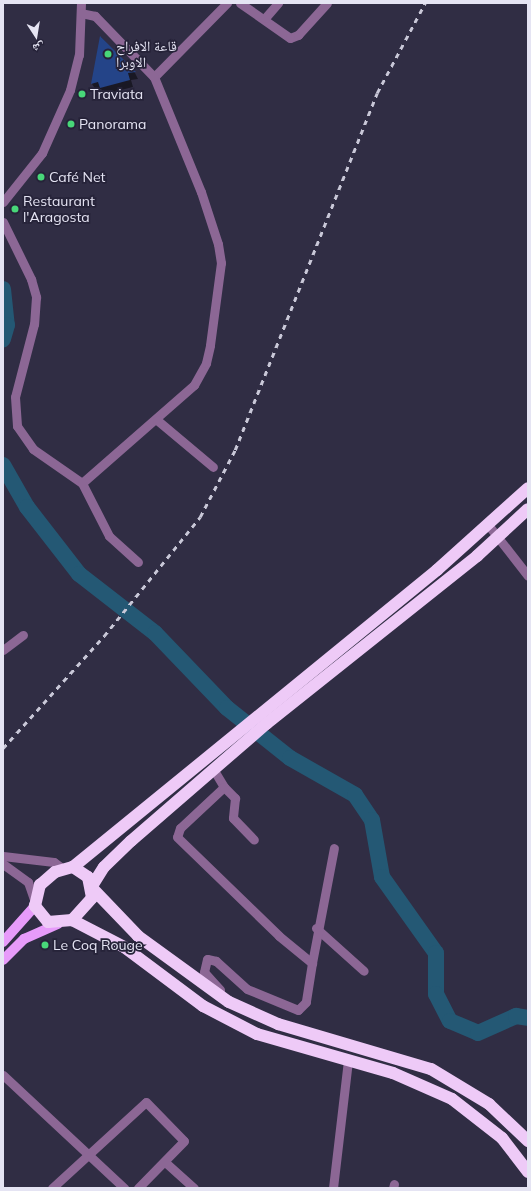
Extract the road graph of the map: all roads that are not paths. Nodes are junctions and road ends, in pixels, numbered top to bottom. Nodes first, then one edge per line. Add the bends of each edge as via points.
1 (81, 3) edge
2 (226, 3) edge
3 (240, 3) edge
4 (278, 3) edge
5 (327, 3) edge
6 (81, 13) junction
7 (265, 18) junction
8 (154, 77) junction
9 (3, 202) edge
10 (3, 222) edge
11 (157, 420) junction
12 (214, 467) dead end
13 (82, 483) junction
14 (528, 488) edge
15 (528, 509) edge
16 (489, 526) junction
17 (498, 537) junction
18 (138, 562) dead end
19 (528, 576) edge
20 (23, 635) dead end
21 (3, 650) edge
22 (215, 772) junction
23 (224, 787) junction
24 (254, 840) dead end
25 (334, 848) dead end
26 (3, 856) edge
27 (3, 864) edge
28 (68, 868) junction
29 (93, 888) junction
30 (35, 904) junction
31 (72, 920) junction
32 (58, 924) junction
33 (316, 928) junction
34 (3, 942) edge
35 (3, 960) edge
36 (312, 963) junction
37 (364, 971) dead end
38 (229, 1002) junction
39 (348, 1060) junction
40 (3, 1075) edge
41 (528, 1141) edge
42 (89, 1153) junction
43 (165, 1162) junction
44 (528, 1172) edge
45 (52, 1188) edge
46 (124, 1188) edge
47 (138, 1188) edge
48 (194, 1188) edge
49 (333, 1188) edge

1 - 6 street
2 - 8 street
3 - 7 street
4 - 7 street
5 - 7 street via 294,37 286,37
6 - 8 street via 95,16
6 - 9 street via 79,55 56,125 42,153
8 - 11 street via 201,192 218,244 221,263 206,363 194,385
10 - 13 street via 31,279 36,297 34,324 15,397 17,426 33,449
11 - 12 street
11 - 13 street
13 - 18 street via 110,536
14 - 16 highway
15 - 17 highway
16 - 17 street
16 - 28 highway via 258,714 111,840
17 - 19 street
17 - 22 highway via 266,724
20 - 21 street
22 - 23 street
22 - 29 highway via 117,853
23 - 24 street via 235,798 233,818
23 - 36 street via 180,828 177,837 279,936
25 - 33 street
26 - 28 street via 54,862
27 - 30 street via 28,882
28 - 29 highway via 88,876
28 - 30 highway via 40,885
29 - 31 highway via 88,906
29 - 38 highway via 138,936
30 - 32 highway via 42,918
30 - 34 main road
31 - 32 highway
31 - 39 highway via 124,947 184,993 237,1024 275,1041
32 - 35 main road via 24,939
33 - 36 street
33 - 37 street
36 - 38 street via 306,1002 294,1011 247,989 216,961 208,959 204,972
38 - 41 highway via 278,1024 431,1069 489,1104
39 - 44 highway via 423,1083 452,1099 502,1138
39 - 49 street
40 - 42 street
42 - 43 street via 146,1102 184,1139
42 - 45 street
42 - 46 street
43 - 47 street
43 - 48 street

